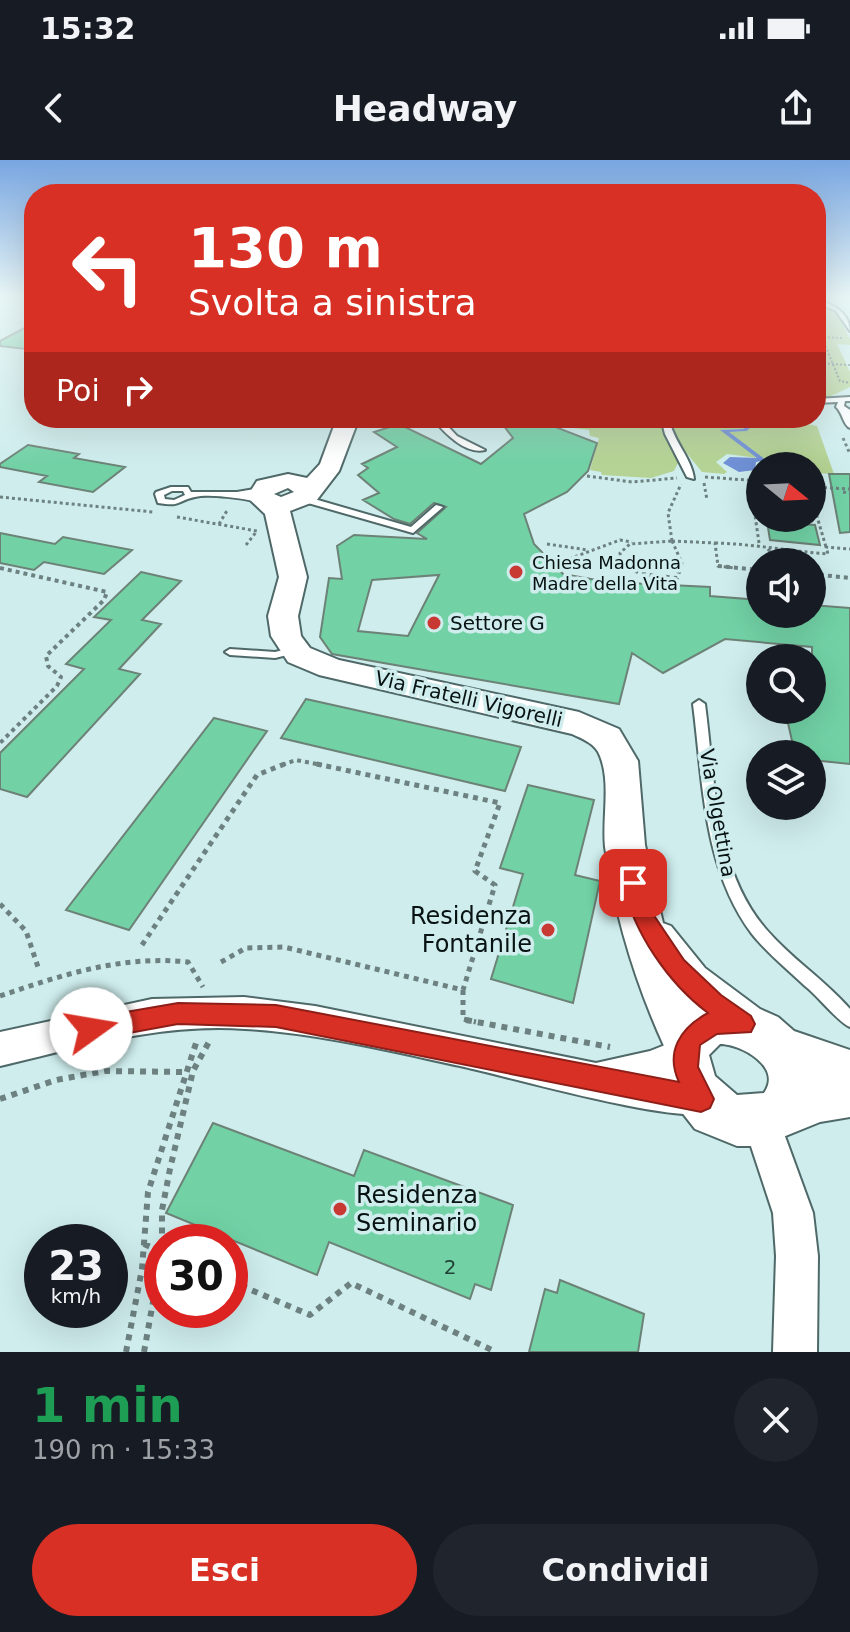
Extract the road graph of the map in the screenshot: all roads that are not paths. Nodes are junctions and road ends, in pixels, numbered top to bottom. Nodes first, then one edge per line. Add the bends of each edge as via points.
1 (826, 403) edge
2 (846, 404) edge
3 (850, 426) edge
4 (344, 428) edge
5 (445, 428) edge
6 (667, 428) edge
7 (481, 450) dead end
8 (691, 477) dead end
9 (190, 494) dead end
10 (283, 495) junction
11 (439, 507) dead end
12 (295, 650) junction
13 (230, 652) dead end
14 (699, 704) dead end
15 (639, 910) junction
16 (850, 1020) edge
17 (761, 1037) junction
18 (0, 1049) edge
19 (691, 1066) junction
20 (850, 1074) edge
21 (590, 1078) junction
22 (850, 1092) edge
23 (774, 1116) junction
24 (795, 1352) edge

1 - 2 lane
2 - 3 lane
4 - 10 street via 331,466
5 - 7 lane
6 - 8 lane
9 - 10 lane
10 - 11 lane via 413,530
10 - 12 street via 281,536 293,577 284,626
12 - 13 lane via 275,655
12 - 15 street, Via Fratelli Vigorelli via 321,666 579,724 602,735 620,762 622,824
14 - 16 lane, Via Olgettina via 730,883 759,931
15 - 17 street, Via Fratelli Vigorelli via 689,982
15 - 19 street, Via Fratelli Vigorelli
17 - 19 street via 713,1022 696,1032
17 - 20 street
17 - 23 street via 790,1068 794,1086
18 - 21 street via 152,1015 244,1013 329,1024
19 - 21 street
19 - 21 street
19 - 23 street via 719,1114 734,1120
22 - 23 street via 820,1097
23 - 24 street via 797,1256

